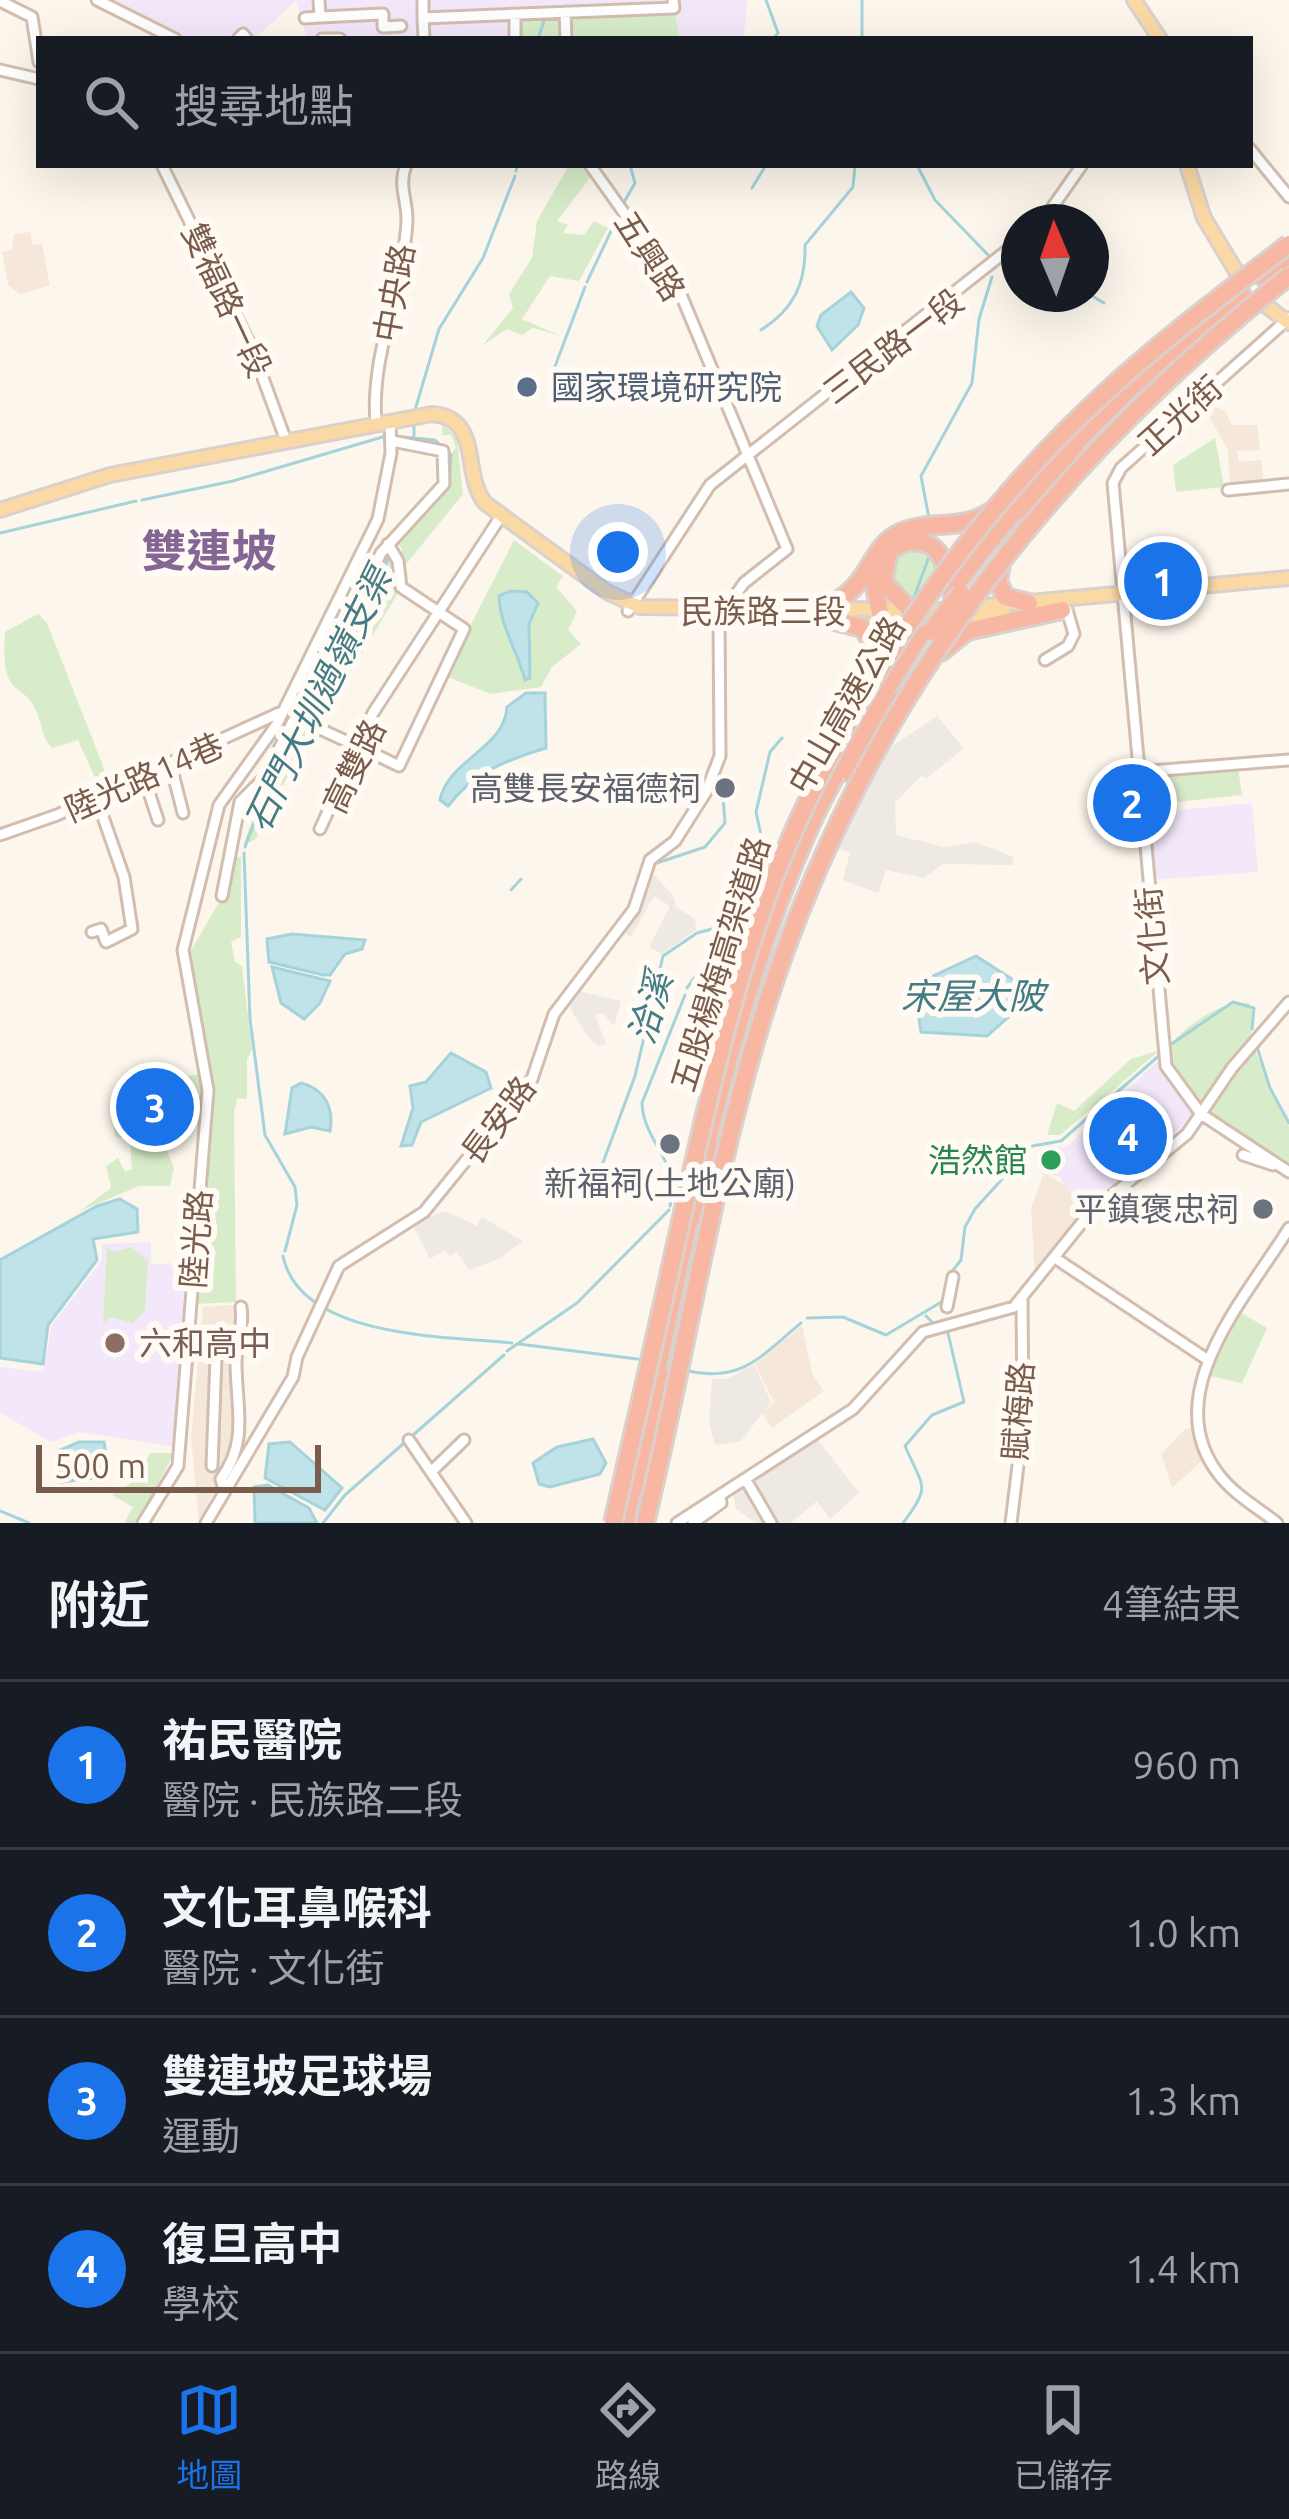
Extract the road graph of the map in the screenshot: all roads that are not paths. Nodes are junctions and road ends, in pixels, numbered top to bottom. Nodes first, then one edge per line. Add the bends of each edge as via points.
1 (97, 0) edge
2 (319, 0) edge
3 (423, 0) edge
4 (674, 0) edge
5 (1134, 0) edge
6 (0, 1) edge
7 (565, 12) junction
8 (514, 15) junction
9 (320, 17) junction
10 (305, 18) dead end
11 (423, 22) junction
12 (169, 36) edge
13 (424, 36) edge
14 (515, 36) edge
15 (566, 36) edge
16 (1158, 36) edge
17 (36, 43) edge
18 (0, 70) edge
19 (36, 79) edge
20 (1253, 153) edge
21 (163, 168) edge
22 (405, 168) edge
23 (592, 168) edge
24 (1076, 168) edge
25 (1193, 168) edge
26 (1289, 197) edge
27 (1051, 204) edge
28 (1289, 244) edge
29 (1289, 255) edge
30 (1001, 261) edge
31 (1289, 266) edge
32 (1289, 276) edge
33 (1254, 288) junction
34 (1288, 319) edge
35 (1110, 379) dead end
36 (384, 421) junction
37 (1081, 428) junction
38 (286, 438) junction
39 (392, 441) junction
40 (748, 457) junction
41 (1289, 484) edge
42 (1228, 490) dead end
43 (0, 510) edge
44 (501, 521) junction
45 (388, 544) junction
46 (1007, 552) junction
47 (879, 553) junction
48 (1289, 582) edge
49 (646, 585) junction
50 (607, 592) junction
51 (1122, 599) junction
52 (956, 600) junction
53 (1029, 603) junction
54 (632, 607) junction
55 (910, 610) junction
56 (1064, 610) junction
57 (661, 611) junction
58 (440, 612) junction
59 (822, 614) junction
60 (722, 615) junction
61 (879, 615) junction
62 (927, 629) junction
63 (943, 650) junction
64 (1045, 660) dead end
65 (284, 710) junction
66 (322, 730) dead end
67 (359, 747) junction
68 (1289, 760) edge
69 (170, 762) junction
70 (845, 770) junction
71 (1138, 772) junction
72 (143, 774) junction
73 (95, 794) junction
74 (183, 813) dead end
75 (158, 820) dead end
76 (0, 835) edge
77 (222, 896) dead end
78 (92, 932) dead end
79 (1289, 1002) edge
80 (1201, 1114) junction
81 (1287, 1170) edge
82 (1289, 1228) edge
83 (1055, 1258) junction
84 (953, 1277) dead end
85 (1022, 1299) junction
86 (242, 1307) dead end
87 (954, 1322) junction
88 (216, 1357) dead end
89 (1208, 1360) junction
90 (409, 1440) dead end
91 (464, 1440) dead end
92 (431, 1471) junction
93 (224, 1473) junction
94 (746, 1480) junction
95 (224, 1489) junction
96 (720, 1496) junction
97 (142, 1523) edge
98 (206, 1523) edge
99 (466, 1523) edge
100 (613, 1523) edge
101 (629, 1523) edge
102 (645, 1523) edge
103 (677, 1523) edge
104 (693, 1523) edge
105 (771, 1523) edge
106 (1010, 1523) edge
107 (1277, 1523) edge

1 - 12 street
2 - 9 street
3 - 11 street
4 - 7 street via 674,8
5 - 16 main road
6 - 17 street via 32,17
7 - 8 street
7 - 15 street
8 - 11 street
8 - 14 street
9 - 10 street
9 - 11 street via 382,14 383,27
11 - 13 street
18 - 19 street
20 - 26 street
21 - 38 street, 雙福路一段 via 254,351
22 - 36 street, 中央路 via 407,220 376,397
23 - 40 street, 五興路 via 679,290
24 - 27 street
25 - 33 main road via 1204,218
28 - 100 highway, 五股楊梅高架道路, bridge via 1188,321 1050,449 944,576 839,738 748,955
29 - 33 highway
30 - 40 street, 三民路一段 via 894,334
31 - 33 highway
32 - 102 highway, 五股楊梅高架道路, bridge via 1161,382 1076,468 961,612 876,750 794,922 761,1023
33 - 34 main road
33 - 37 highway via 1167,350
34 - 51 street, 正光街 via 1114,475
35 - 37 street
36 - 38 main road
36 - 39 street, 陸光路
36 - 44 main road, 民族路三段 via 440,420 454,428 471,498
36 - 44 main road, 民族路三段 via 442,415 460,425 476,492
37 - 46 highway
37 - 47 highway via 985,517 900,533
37 - 52 highway via 1004,520
38 - 43 main road
39 - 45 street via 436,446 447,470 444,484
39 - 65 street, 陸光路 via 378,519
40 - 49 street, 三民路一段 via 710,485
40 - 60 street, 五興路 via 787,549 744,583
41 - 42 street
44 - 50 main road, 民族路三段
44 - 54 main road, 民族路三段
44 - 58 street, 高雙路
45 - 58 street via 401,587
45 - 77 street via 321,683 265,777 240,802
46 - 52 highway
46 - 53 highway via 1000,590
47 - 59 highway via 849,598
47 - 61 highway via 872,572
48 - 51 main road
49 - 50 street via 623,596
49 - 54 street, 三民路一段
49 - 57 street
50 - 54 main road, 民族路三段
51 - 53 main road
51 - 56 main road
51 - 71 street, 文化街
52 - 53 main road
52 - 55 highway via 937,550 918,541 897,545 884,561 883,582
52 - 56 main road
52 - 62 highway, 中山高速公路
52 - 62 main road
52 - 63 highway
54 - 57 main road, 民族路三段
54 - 60 main road, 民族路三段 via 664,619
55 - 61 main road, 民族路三段
55 - 62 main road, 民族路三段
56 - 63 highway via 967,631
56 - 64 street via 1074,634
57 - 60 main road, 民族路三段
58 - 67 street, 高雙路
58 - 67 street via 464,629 399,766
59 - 60 main road, 民族路三段
59 - 61 main road, 民族路三段
59 - 70 highway via 863,628 878,660
60 - 95 street, 長安路 via 720,756 706,792 675,841 650,860 634,909 554,1014 530,1081 436,1199 348,1257 320,1303 293,1377
61 - 62 main road, 民族路三段
62 - 70 highway, 中山高速公路
63 - 70 highway
65 - 69 street, 陸光路14巷
65 - 97 street, 陸光路 via 214,818 183,950 208,1090 178,1466
66 - 67 street
67 - 67 street, 高雙路 via 320,829
68 - 71 street
69 - 72 street, 陸光路14巷
69 - 74 street
70 - 101 highway, 中山高速公路 via 773,917 739,1021 698,1179
71 - 80 street, 文化街 via 1163,1052 1174,1082
72 - 73 street, 陸光路14巷
72 - 75 street
73 - 76 street, 陸光路14巷
73 - 78 street via 124,877 132,929 106,942 101,929
79 - 80 street
80 - 81 street via 1243,1154
80 - 83 street via 1088,1215
82 - 89 street
83 - 85 street
83 - 89 street
84 - 87 street via 945,1299
85 - 87 street via 1004,1314
85 - 106 street, 賦梅路 via 1023,1424
86 - 93 street via 238,1454
87 - 94 street via 923,1332 853,1408
88 - 93 street via 208,1470
89 - 107 street via 1197,1408 1201,1440 1220,1476
90 - 92 street
91 - 92 street
92 - 99 street
93 - 95 street
94 - 96 street
94 - 105 street
95 - 98 street, 長安路
96 - 103 street
96 - 104 street

